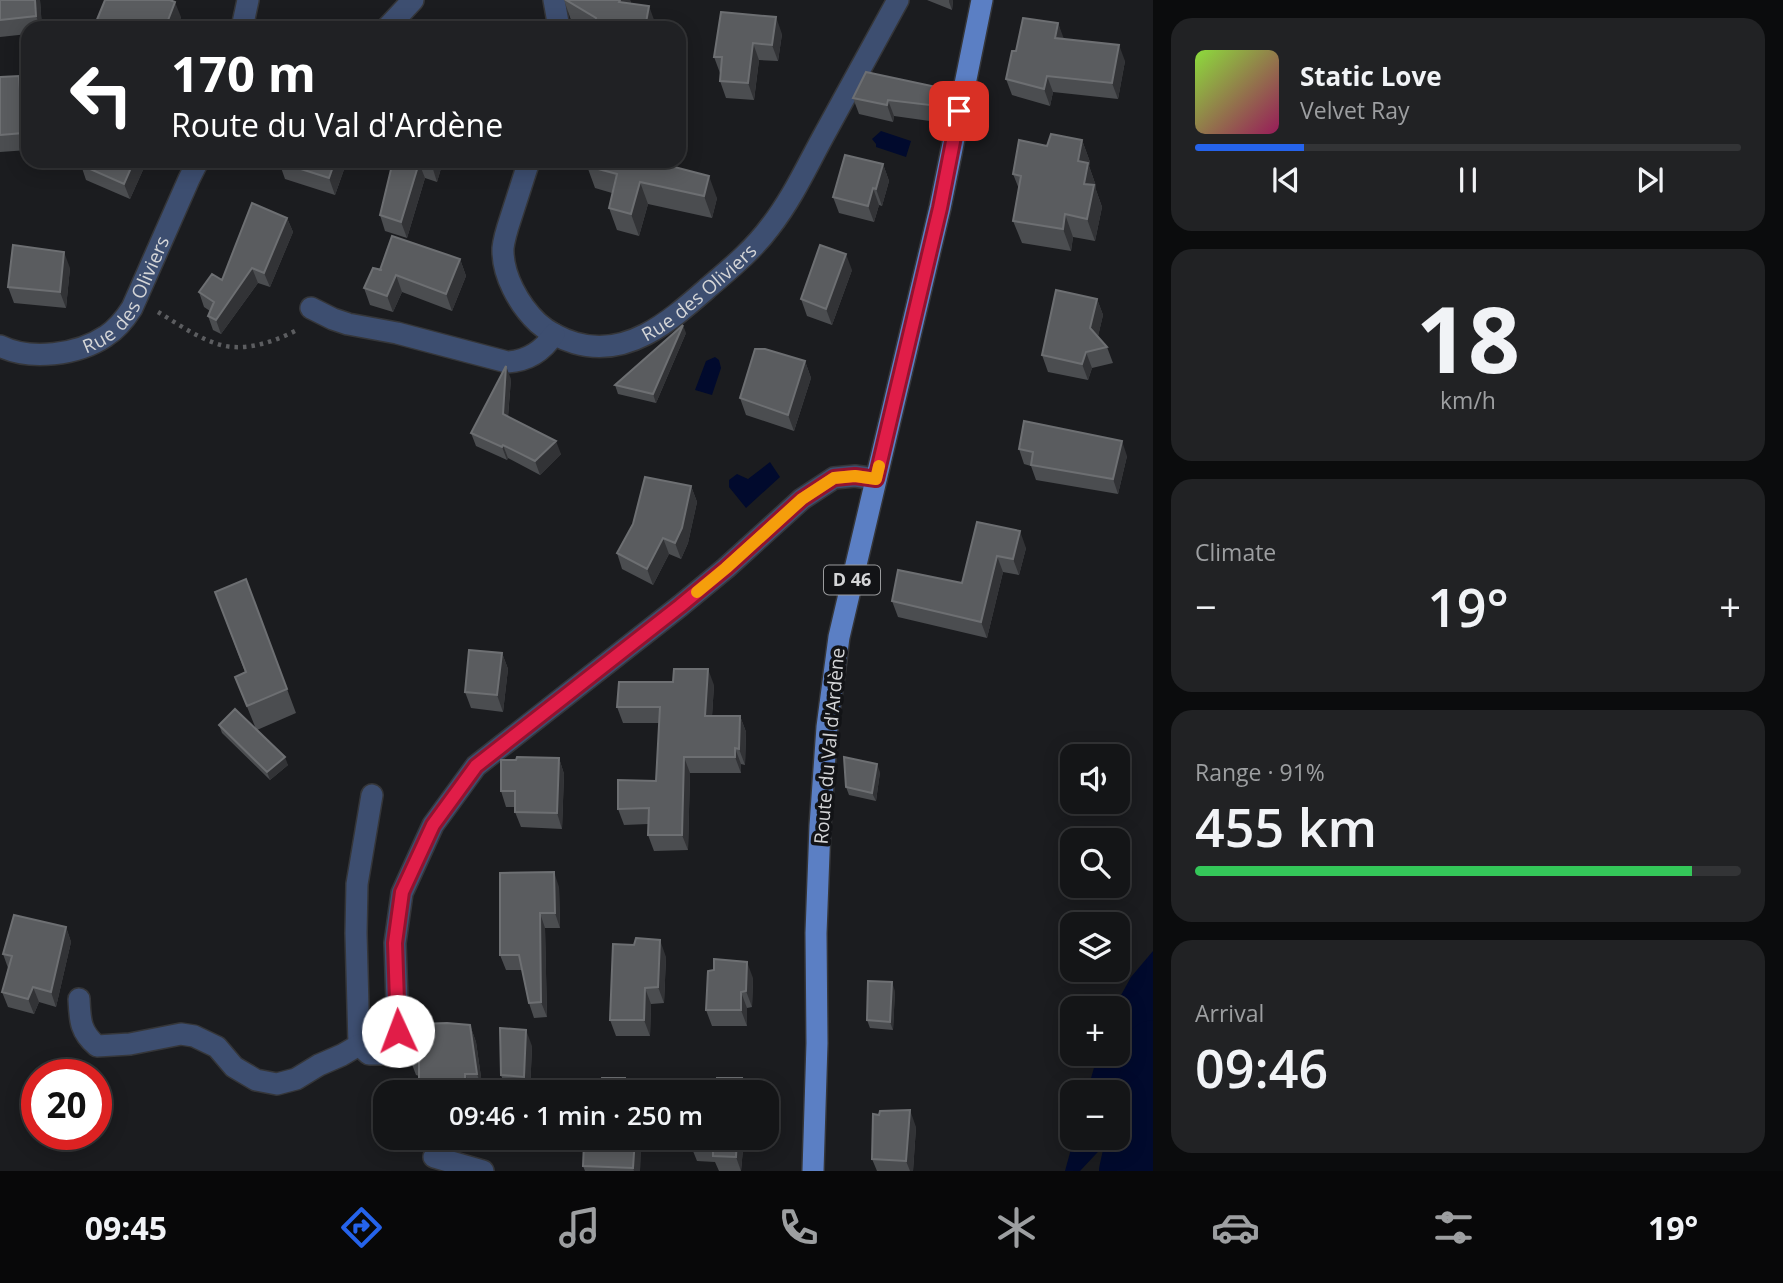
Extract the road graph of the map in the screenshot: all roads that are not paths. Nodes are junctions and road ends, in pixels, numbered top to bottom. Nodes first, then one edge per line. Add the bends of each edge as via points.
1 (248, 0) edge
2 (413, 0) edge
3 (554, 0) edge
4 (898, 0) edge
5 (982, 0) edge
6 (244, 21) edge
7 (394, 21) edge
8 (559, 21) edge
9 (194, 168) edge
10 (527, 168) edge
11 (316, 311) road end
12 (554, 334) junction
13 (1, 349) edge
14 (876, 479) junction
15 (372, 795) dead end
16 (79, 999) dead end
17 (359, 1045) junction
18 (435, 1157) dead end
19 (483, 1171) edge
20 (813, 1171) edge

1 - 6 street
2 - 7 street
3 - 8 street
4 - 12 street, Rue des Oliviers via 796,188 770,228 739,261 672,318 634,341 583,346
5 - 14 main road, Route du Val d'Ardène / D 46 via 940,208
9 - 13 street, Rue des Oliviers via 136,300 120,325 106,337 76,349 39,354
10 - 12 street, Rue des Oliviers via 503,247 505,265 525,308
11 - 12 street via 348,324 397,332 507,362 528,358
14 - 17 street via 834,478 802,499 680,606 476,766 433,825 402,892 395,943 395,1045 382,1054 369,1054
14 - 20 main road, Route du Val d'Ardène / D 46 via 839,637 827,727 816,933
15 - 17 street via 357,884
16 - 17 street via 85,1037 97,1046 194,1036 217,1047 234,1067 256,1080 277,1084 296,1079
18 - 19 street

